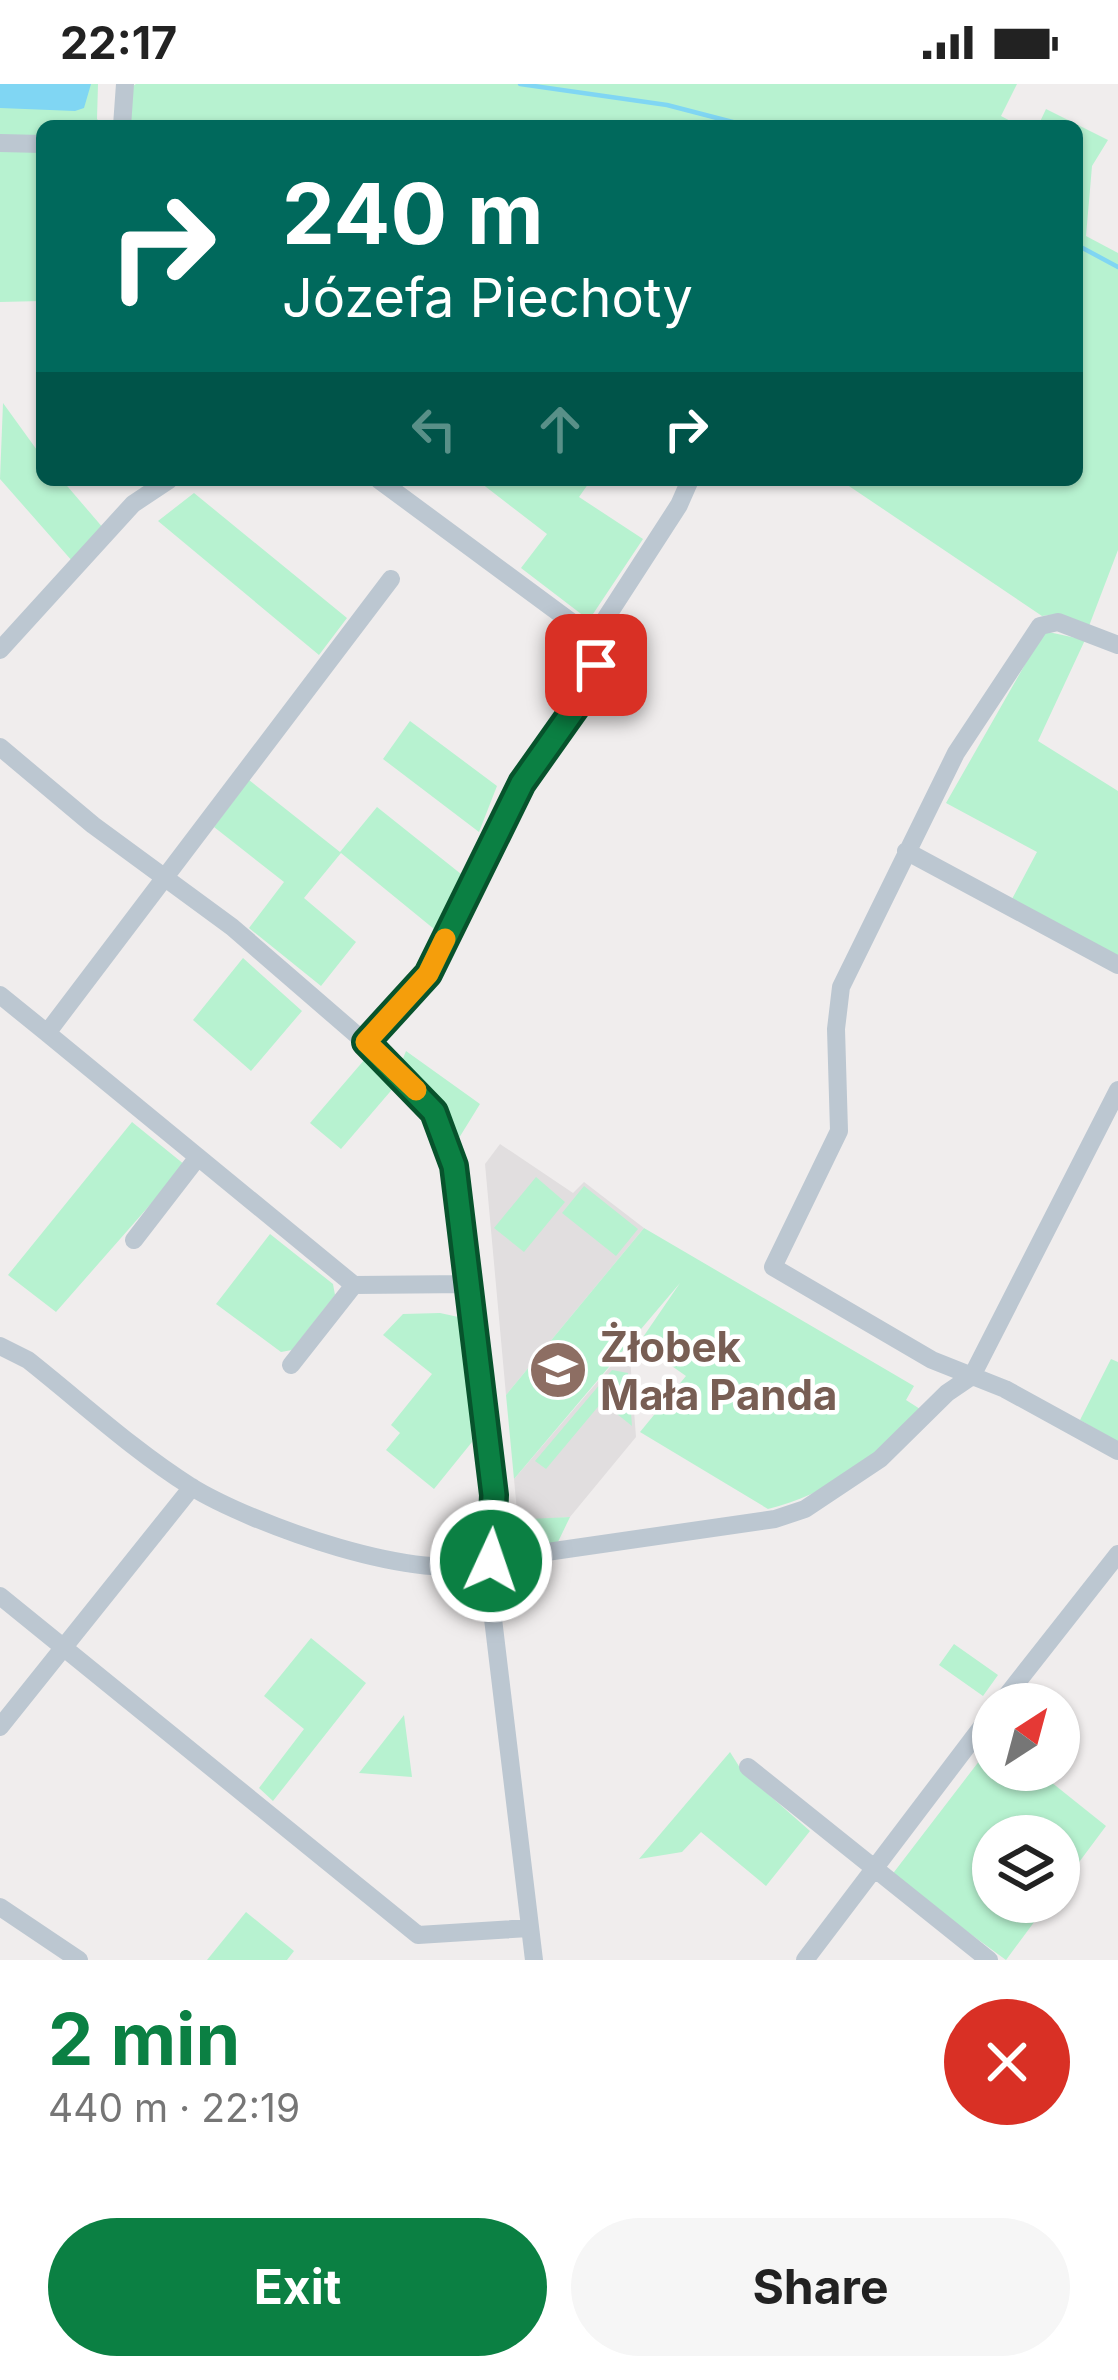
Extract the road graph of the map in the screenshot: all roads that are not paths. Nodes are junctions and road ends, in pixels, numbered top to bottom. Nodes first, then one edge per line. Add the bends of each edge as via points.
1 (125, 84) edge
2 (122, 120) edge
3 (0, 142) edge
4 (36, 144) edge
5 (160, 486) edge
6 (387, 486) edge
7 (687, 486) edge
8 (391, 579) dead end
9 (593, 638) junction
10 (1118, 645) edge
11 (0, 650) edge
12 (0, 747) edge
13 (906, 851) junction
14 (163, 878) junction
15 (1118, 965) edge
16 (0, 994) edge
17 (47, 1034) junction
18 (366, 1042) junction
19 (1118, 1090) edge
20 (198, 1156) junction
21 (134, 1240) dead end
22 (471, 1284) junction
23 (353, 1285) junction
24 (0, 1346) edge
25 (291, 1365) dead end
26 (972, 1376) junction
27 (1118, 1451) edge
28 (192, 1487) junction
29 (1118, 1554) edge
30 (491, 1561) junction
31 (0, 1596) edge
32 (63, 1648) junction
33 (1017, 1683) edge
34 (0, 1727) edge
35 (972, 1740) edge
36 (748, 1767) dead end
37 (874, 1869) junction
38 (0, 1907) edge
39 (529, 1928) junction
40 (79, 1960) edge
41 (534, 1960) edge
42 (805, 1960) edge
43 (989, 1960) edge

1 - 2 street
3 - 4 street
5 - 11 street via 133,504
6 - 9 street
7 - 9 street
8 - 14 street
9 - 18 street via 590,687 522,783 428,974
10 - 13 street via 1058,622 1040,626 956,753
12 - 14 street
13 - 15 street
13 - 26 street via 841,987 839,1132 773,1267
14 - 17 street
14 - 18 street
16 - 17 street
17 - 20 street
18 - 22 street via 411,1084 447,1138
19 - 26 street
20 - 21 street
20 - 23 street
22 - 23 street
22 - 30 street via 494,1495
23 - 25 street
24 - 28 street
26 - 27 street
26 - 30 street via 880,1459 805,1509
28 - 30 street via 287,1529 395,1561 472,1569
28 - 32 street
29 - 33 street
30 - 39 street
31 - 32 street
32 - 34 street
32 - 39 street via 418,1935
35 - 37 street
36 - 37 street
37 - 42 street
37 - 43 street
38 - 40 street
39 - 41 street

